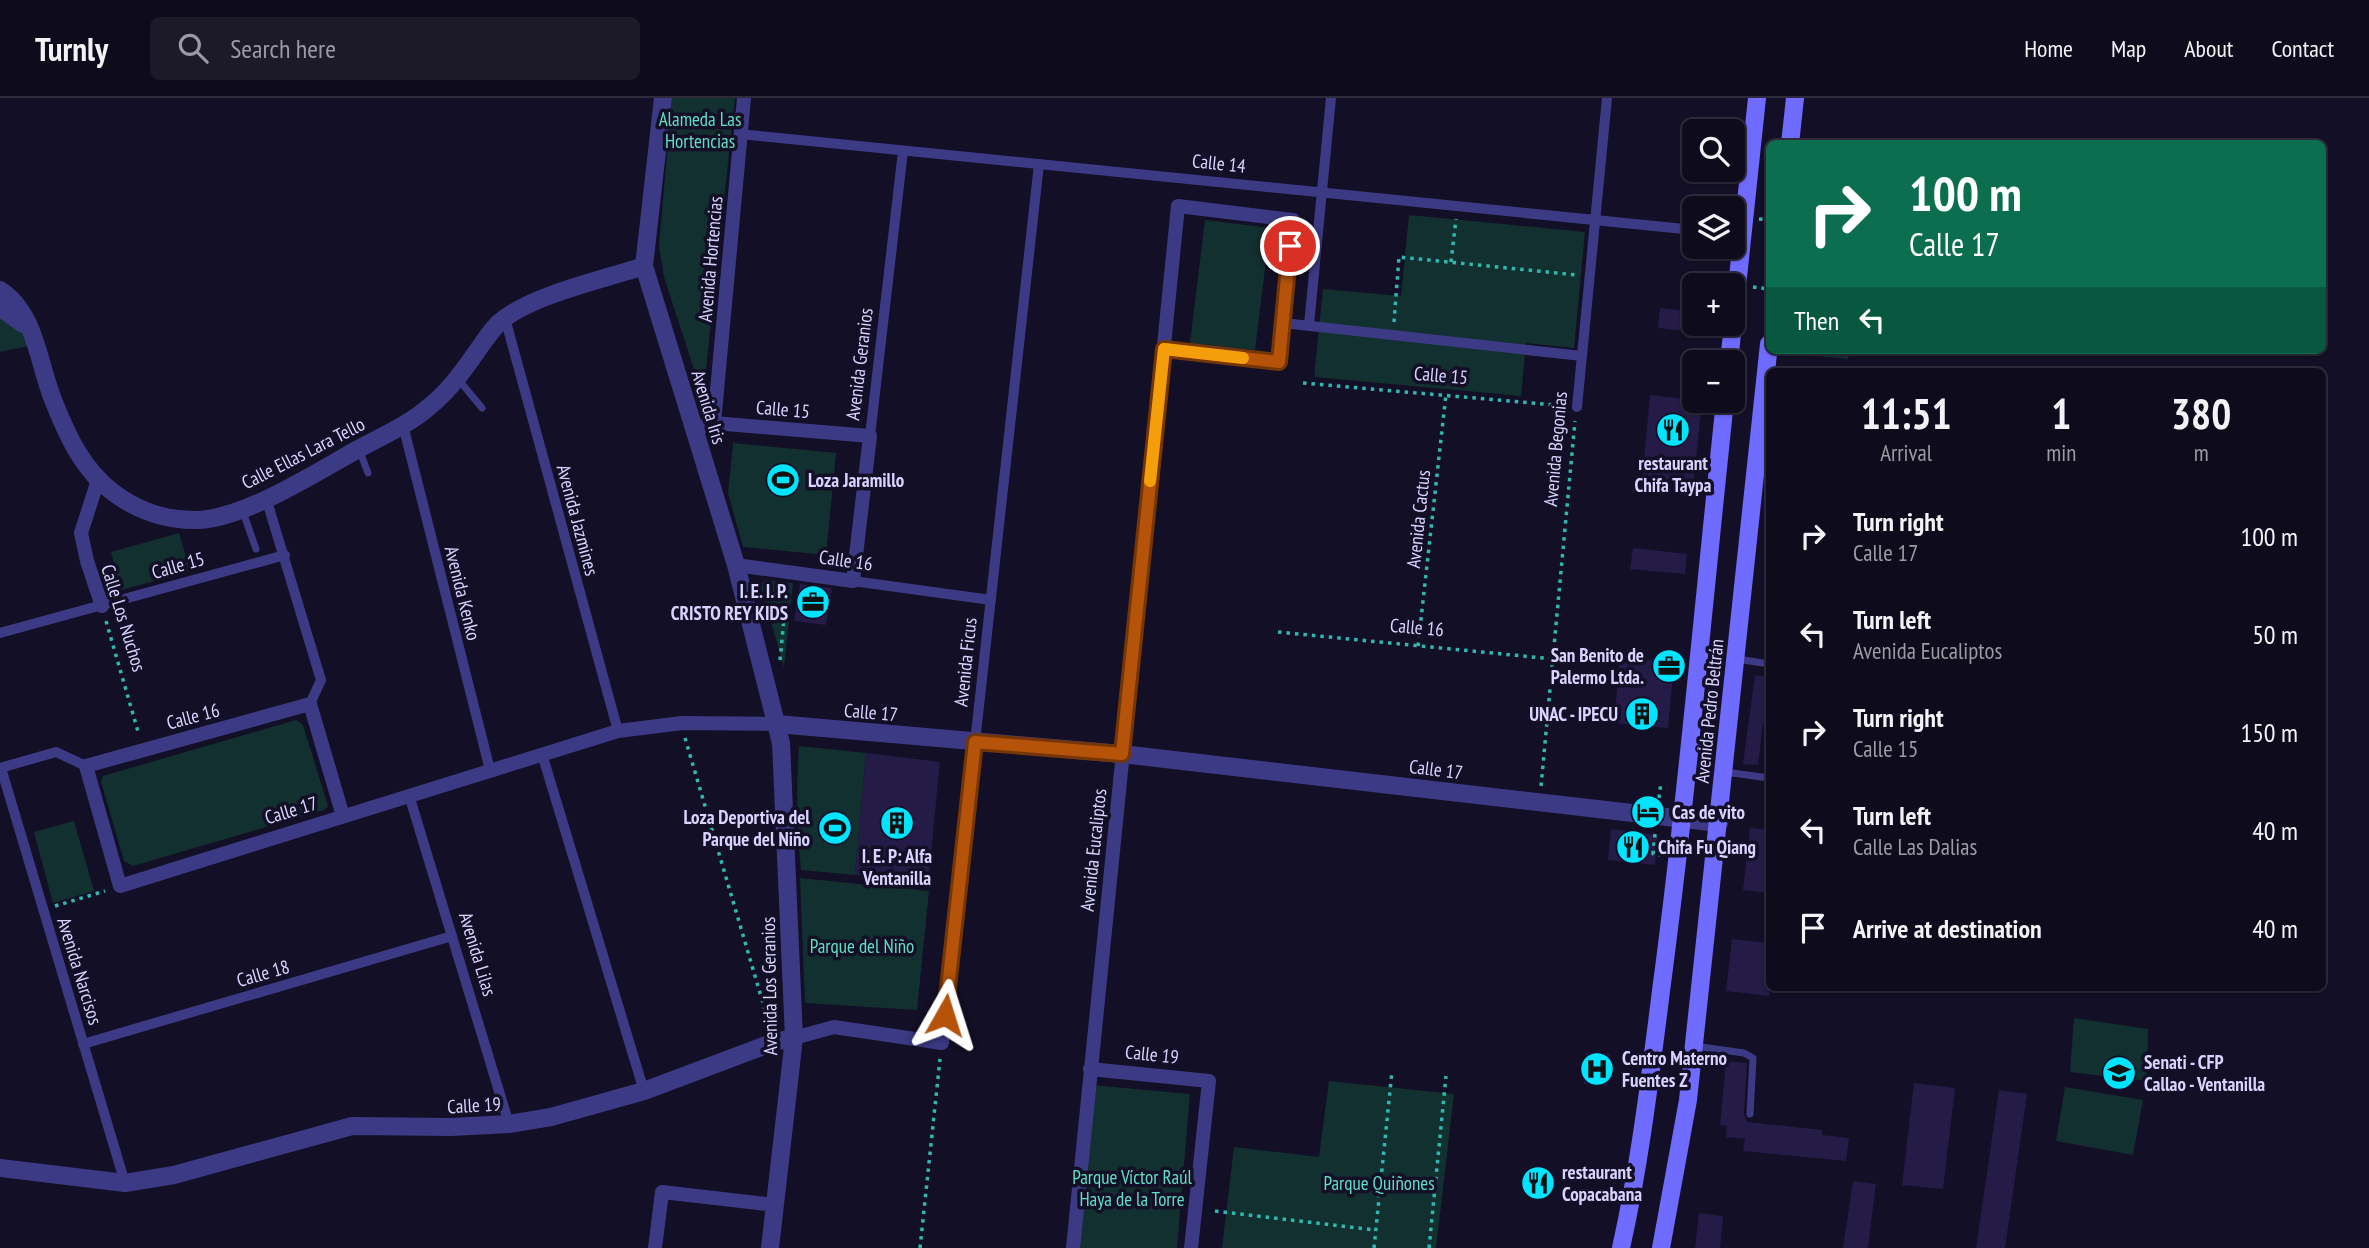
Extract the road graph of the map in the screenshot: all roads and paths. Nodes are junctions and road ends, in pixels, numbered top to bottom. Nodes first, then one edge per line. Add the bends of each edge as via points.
1 (663, 98) edge
2 (744, 98) edge
3 (1331, 98) edge
4 (1606, 98) edge
5 (1756, 98) edge
6 (1795, 98) edge
7 (740, 134) junction
8 (1790, 140) edge
9 (903, 151) junction
10 (1039, 164) junction
11 (1322, 193) junction
12 (1742, 196) edge
13 (1457, 206) junction
14 (1595, 220) junction
15 (1682, 229) edge
16 (1735, 259) edge
17 (1451, 262) junction
18 (644, 266) junction
19 (1590, 276) junction
20 (0, 290) edge
21 (0, 307) edge
22 (505, 318) junction
23 (1283, 323) junction
24 (1309, 325) junction
25 (30, 331) junction
26 (1393, 335) junction
27 (1164, 349) junction
28 (1730, 350) edge
29 (1582, 356) junction
30 (1766, 373) edge
31 (458, 378) junction
32 (1303, 383) dead end
33 (1446, 394) junction
34 (1577, 407) junction
35 (482, 408) dead end
36 (1724, 413) edge
37 (714, 422) junction
38 (402, 425) junction
39 (695, 429) junction
40 (870, 436) junction
41 (359, 449) junction
42 (368, 473) dead end
43 (98, 480) junction
44 (266, 498) junction
45 (242, 508) junction
46 (256, 549) dead end
47 (285, 555) junction
48 (736, 565) junction
49 (789, 572) junction
50 (853, 581) junction
51 (991, 600) junction
52 (102, 606) junction
53 (1278, 632) dead end
54 (0, 633) edge
55 (1418, 647) junction
56 (1553, 659) junction
57 (1736, 659) junction
58 (780, 662) dead end
59 (1766, 664) edge
60 (310, 704) junction
61 (682, 723) junction
62 (777, 724) junction
63 (618, 731) junction
64 (975, 742) junction
65 (143, 750) junction
66 (542, 754) junction
67 (1122, 754) junction
68 (86, 766) junction
69 (0, 768) edge
70 (490, 770) junction
71 (1724, 772) junction
72 (1766, 778) edge
73 (409, 795) junction
74 (1539, 803) junction
75 (343, 816) junction
76 (1682, 819) junction
77 (1719, 823) junction
78 (120, 886) junction
79 (43, 910) junction
80 (452, 936) junction
81 (794, 1038) junction
82 (774, 1042) junction
83 (942, 1043) junction
84 (83, 1044) junction
85 (1694, 1046) junction
86 (1090, 1069) junction
87 (1392, 1071) dead end
88 (1446, 1076) dead end
89 (644, 1091) junction
90 (1750, 1114) dead end
91 (509, 1124) junction
92 (0, 1168) edge
93 (125, 1183) junction
94 (775, 1205) junction
95 (1215, 1210) dead end
96 (1375, 1230) junction
97 (655, 1248) edge
98 (770, 1248) edge
99 (920, 1248) edge
100 (1073, 1248) edge
101 (1191, 1248) edge
102 (1374, 1248) edge
103 (1430, 1248) edge
104 (1621, 1248) edge
105 (1661, 1248) edge

1 - 18 street, Avenida Iris
2 - 7 street, Avenida Hortencias
3 - 11 street
4 - 14 street, Avenida Begonias
5 - 12 main road
6 - 8 main road
7 - 9 street, Calle 14
7 - 37 street, Avenida Hortencias
9 - 10 street, Calle 14
9 - 40 street, Avenida Geranios
10 - 11 street, Calle 14
10 - 51 street, Avenida Ficus
11 - 13 street, Calle 14
11 - 24 street
13 - 14 street, Calle 14
13 - 17 path
14 - 15 street, Calle 14
14 - 19 street, Avenida Begonias
16 - 28 main road
17 - 19 path
17 - 26 path via 1399,257
18 - 22 street, Calle Ellas Lara Tello via 549,297
18 - 39 street, Avenida Iris
19 - 29 street, Avenida Begonias
20 - 25 street, Calle Ellas Lara Tello via 18,305
21 - 25 street
22 - 31 street, Calle Ellas Lara Tello
22 - 63 street, Avenida Jazmines
23 - 24 street
23 - 27 street via 1279,362
23 - 27 street, Avenida Eucaliptos via 1293,220 1178,206
24 - 26 street
25 - 43 street, Calle Ellas Lara Tello via 69,434
26 - 29 street
27 - 67 street, Avenida Eucaliptos
29 - 34 street, Avenida Begonias
30 - 57 main road, Avenida Pedro Beltrán
31 - 35 lane
31 - 38 street, Calle Ellas Lara Tello via 430,407
32 - 33 path, Calle 15
33 - 34 path, Calle 15
33 - 55 path, Avenida Cactus
34 - 56 path, Avenida Begonias
36 - 76 main road, Avenida Pedro Beltrán
37 - 39 street, Calle 15
37 - 40 street, Calle 15
38 - 41 street, Calle Ellas Lara Tello
38 - 70 street, Avenida Kenko
39 - 48 street, Avenida Iris
40 - 50 street, Avenida Geranios
41 - 42 lane
41 - 44 street, Calle Ellas Lara Tello
43 - 45 street, Calle Ellas Lara Tello via 131,504 163,517 199,520
43 - 52 street, Calle Los Nuchos via 81,533
44 - 45 street, Calle Ellas Lara Tello
44 - 47 street
45 - 46 lane
47 - 52 street, Calle 15
47 - 60 street via 321,680
48 - 49 street, Calle 16
48 - 62 street, Avenida Iris
49 - 50 street, Calle 16
49 - 58 path
50 - 51 street, Calle 16
51 - 64 street, Avenida Ficus
52 - 54 street, Calle 15
52 - 65 path, Calle Los Nuchos
53 - 55 path, Calle 16
55 - 56 path, Calle 16
56 - 74 path, Avenida Begonias
57 - 59 lane
57 - 71 main road, Avenida Pedro Beltrán
60 - 65 street, Calle 16
60 - 75 street
61 - 62 street, Calle 17
61 - 63 street, Calle 17
61 - 82 path
62 - 64 street, Calle 17
62 - 81 street, Avenida Los Geranios
63 - 66 street, Calle 17
64 - 67 street, Calle 17
64 - 83 street, Avenida Ficus
65 - 68 street, Calle 16
66 - 70 street, Calle 17
66 - 89 street
67 - 74 street, Calle 17
67 - 86 street, Avenida Eucaliptos
68 - 69 street via 57,752
68 - 78 street
69 - 79 street, Avenida Narcisos
70 - 73 street, Calle 17
71 - 72 lane
71 - 77 main road, Avenida Pedro Beltrán
73 - 75 street, Calle 17
73 - 80 street, Avenida Lilas
74 - 76 street, Calle 17
75 - 78 street, Calle 17
76 - 77 street, Calle 17
76 - 104 main road, Avenida Pedro Beltrán via 1642,1142
77 - 85 main road, Avenida Pedro Beltrán
78 - 79 path
79 - 84 street, Avenida Narcisos
80 - 84 street, Calle 18
80 - 91 street, Avenida Lilas
81 - 82 street, Calle 19
81 - 83 street, Calle 19 via 834,1027
81 - 94 street, Avenida Los Geranios
82 - 89 street, Calle 19
83 - 99 path
84 - 93 street, Avenida Narcisos
85 - 90 lane via 1744,1052 1754,1058
85 - 105 main road, Avenida Pedro Beltrán
86 - 100 street, Avenida Eucaliptos
86 - 101 street, Calle 19 via 1209,1082
87 - 96 path
88 - 103 path
89 - 91 street, Calle 19
91 - 93 street, Calle 19 via 352,1126 174,1175
92 - 93 street, Calle 19
94 - 97 street via 662,1192
94 - 98 street, Avenida Los Geranios
95 - 96 path
96 - 102 path

